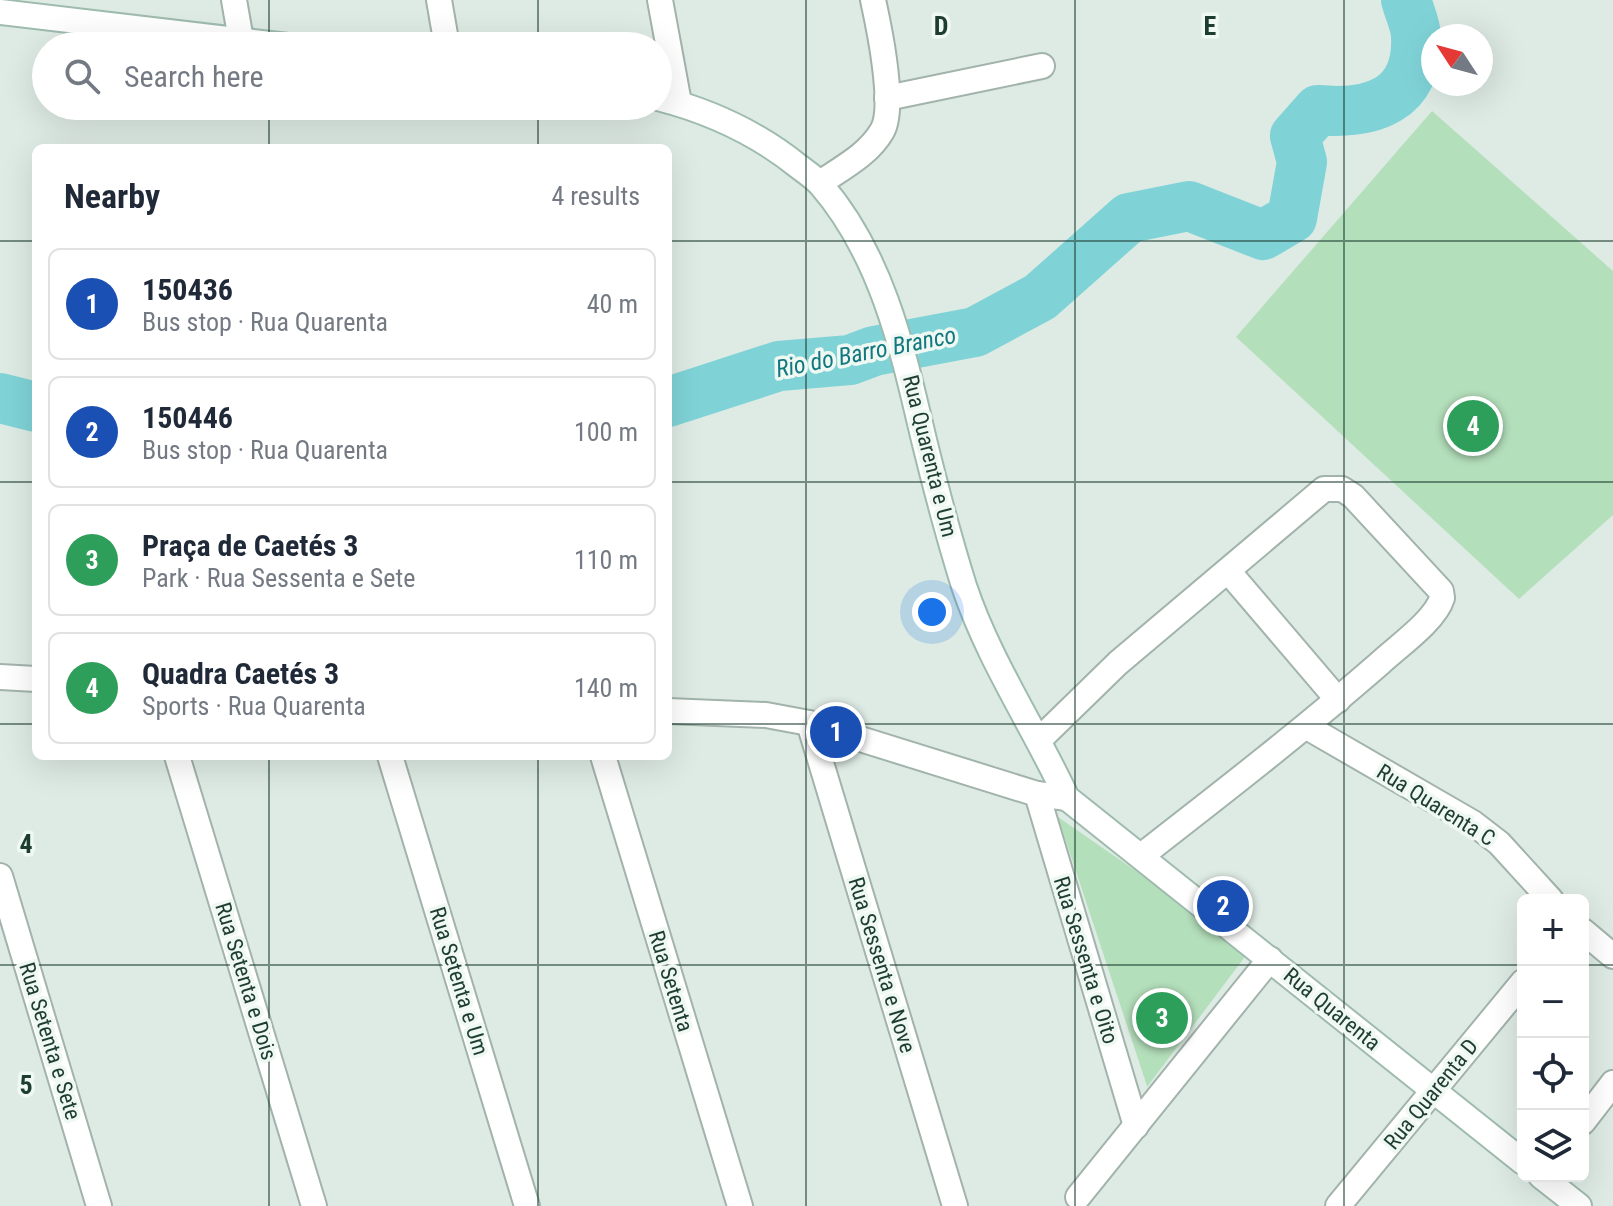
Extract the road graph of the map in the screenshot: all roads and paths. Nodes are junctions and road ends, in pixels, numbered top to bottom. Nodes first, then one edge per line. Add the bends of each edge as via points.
1 (234, 0) edge
2 (439, 0) edge
3 (660, 0) edge
4 (873, 0) edge
5 (32, 9) edge
6 (0, 12) edge
7 (187, 32) edge
8 (240, 32) edge
9 (445, 32) edge
10 (663, 32) edge
11 (1042, 66) dead end
12 (887, 98) junction
13 (672, 101) edge
14 (820, 183) junction
15 (1228, 571) junction
16 (0, 677) edge
17 (32, 679) edge
18 (1338, 700) junction
19 (672, 711) edge
20 (809, 723) junction
21 (1307, 727) junction
22 (1039, 740) junction
23 (178, 760) edge
24 (391, 760) edge
25 (604, 760) edge
26 (1054, 769) joint
27 (1037, 794) junction
28 (1067, 798) junction
29 (1141, 856) junction
30 (0, 876) edge
31 (1546, 894) edge
32 (1589, 936) edge
33 (1613, 956) edge
34 (1270, 959) junction
35 (1517, 989) edge
36 (1613, 1083) edge
37 (1433, 1091) junction
38 (1589, 1114) edge
39 (1136, 1126) junction
40 (1517, 1157) edge
41 (1549, 1182) edge
42 (1078, 1197) dead end
43 (99, 1206) edge
44 (314, 1206) edge
45 (527, 1206) edge
46 (740, 1206) edge
47 (955, 1206) edge
48 (1338, 1206) edge
49 (1579, 1206) edge

1 - 8 street
2 - 9 street
3 - 10 street
4 - 12 street
5 - 6 street
5 - 7 street
11 - 12 street
12 - 14 street via 885,128 869,148
13 - 14 street, Rua Quarenta e Um via 731,123
14 - 22 street, Rua Quarenta e Um via 862,242 885,299 965,588 1015,701
15 - 18 street
15 - 18 street via 1324,489 1342,489 1441,591 1435,612
15 - 22 street via 1118,663
16 - 17 street
18 - 21 street
19 - 20 street via 766,715
20 - 27 street
20 - 47 street, Rua Sessenta e Nove
21 - 29 street
21 - 31 street, Rua Quarenta C via 1473,823
22 - 26 street, Rua Quarenta e Um
23 - 44 street, Rua Setenta e Dois
24 - 45 street, Rua Setenta e Um
25 - 46 street, Rua Setenta
26 - 28 street, Rua Quarenta
27 - 28 street
27 - 39 street, Rua Sessenta e Oito
28 - 29 street, Rua Quarenta
29 - 34 street, Rua Quarenta
30 - 43 street, Rua Setenta e Sete
32 - 33 street
34 - 37 street, Rua Quarenta
34 - 39 street
35 - 37 street, Rua Quarenta D
36 - 38 street
37 - 40 street, Rua Quarenta
37 - 48 street, Rua Quarenta D
39 - 42 street
41 - 49 street

